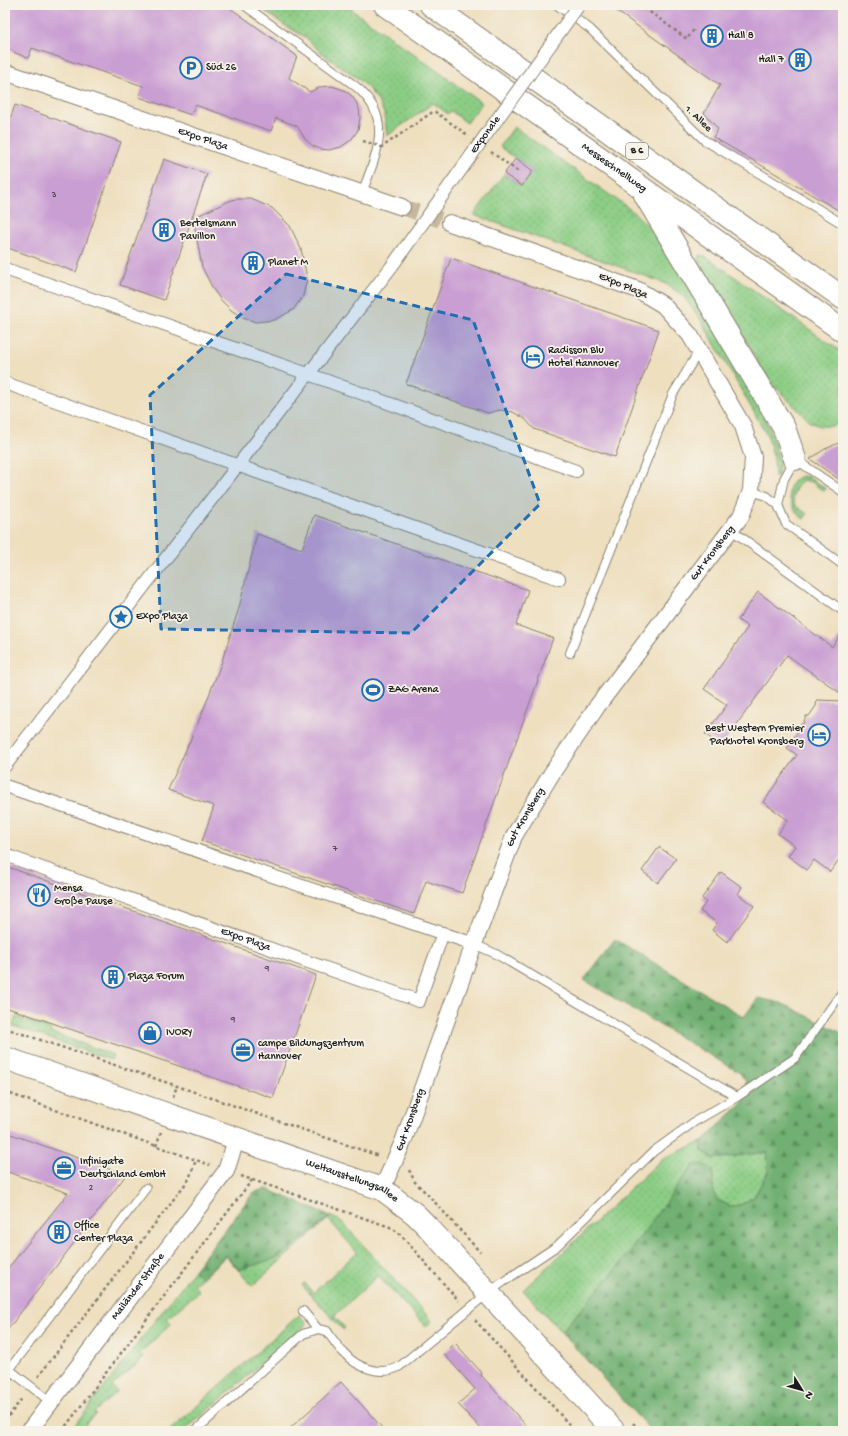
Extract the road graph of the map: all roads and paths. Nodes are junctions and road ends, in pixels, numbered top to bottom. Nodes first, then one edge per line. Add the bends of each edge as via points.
1 (244, 5) edge
2 (385, 5) edge
3 (431, 5) edge
4 (557, 5) edge
5 (579, 5) edge
6 (640, 5) edge
7 (695, 28) dead end
8 (5, 72) edge
9 (363, 141) dead end
10 (480, 144) junction
11 (519, 172) dead end
12 (640, 187) junction
13 (362, 193) junction
14 (402, 207) tunnel mouth
15 (450, 223) tunnel mouth
16 (843, 224) edge
17 (5, 269) edge
18 (843, 298) edge
19 (843, 331) edge
20 (699, 351) junction
21 (308, 374) junction
22 (5, 383) edge
23 (795, 459) junction
24 (237, 465) junction
25 (576, 471) dead end
26 (751, 491) junction
27 (843, 492) edge
28 (778, 505) junction
29 (730, 530) junction
30 (843, 565) edge
31 (559, 579) dead end
32 (843, 611) edge
33 (570, 653) dead end
34 (5, 766) edge
35 (5, 786) edge
36 (5, 855) edge
37 (443, 933) junction
38 (474, 944) junction
39 (843, 991) edge
40 (5, 1028) edge
41 (5, 1058) edge
42 (5, 1092) edge
43 (737, 1097) junction
44 (237, 1137) junction
45 (196, 1160) junction
46 (394, 1163) junction
47 (226, 1170) junction
48 (409, 1170) dead end
49 (252, 1180) junction
50 (146, 1188) dead end
51 (382, 1189) junction
52 (488, 1294) junction
53 (467, 1310) junction
54 (303, 1311) dead end
55 (318, 1330) junction
56 (7, 1368) edge
57 (31, 1387) junction
58 (51, 1402) junction
59 (5, 1420) edge
60 (29, 1431) edge
61 (62, 1431) edge
62 (195, 1431) edge
63 (575, 1431) edge
64 (614, 1431) edge

1 - 13 lane via 354,85 369,100 377,116 380,139
2 - 12 main road, Messeschnellweg / B 6
3 - 18 main road, B 6
4 - 16 lane, 1. Allee via 590,29 704,140
5 - 10 street, Exponale, bridge
6 - 7 path via 687,39
8 - 13 street, Expo Plaza
9 - 10 path, bridge via 382,147 434,111
10 - 11 path, bridge
10 - 21 street, Exponale, bridge via 392,266
12 - 19 main road, Messeschnellweg / B 6
12 - 23 main road via 784,428
13 - 14 street, Expo Plaza
15 - 20 street, Expo Plaza via 638,290 663,305 690,335
17 - 21 street
20 - 26 street, Expo Plaza via 743,426 753,458
20 - 33 lane via 673,394
21 - 24 street
21 - 25 street
22 - 24 street
23 - 27 lane
23 - 28 lane via 784,479
24 - 31 street
24 - 34 street
26 - 28 lane via 767,496
26 - 29 street, Gut Kronsberg via 741,516
28 - 30 lane via 786,524
29 - 32 lane
29 - 38 street, Gut Kronsberg via 598,705 552,773 514,836
35 - 37 street
36 - 37 street, Expo Plaza via 419,1001
37 - 38 street
38 - 43 lane via 496,954
38 - 46 street, Gut Kronsberg
39 - 43 lane via 795,1058
40 - 46 path via 245,1109
41 - 44 main road, Weltausstellungsallee
42 - 45 path
43 - 52 lane via 694,1122 654,1151 557,1246
44 - 47 street, Mailänder Straße
44 - 51 main road, Weltausstellungsallee
45 - 47 path
45 - 57 path via 189,1179
46 - 48 path
46 - 51 street, Gut Kronsberg
47 - 49 path
47 - 58 street, Mailänder Straße
49 - 53 path via 390,1227
49 - 61 path
50 - 56 lane
51 - 52 main road, Weltausstellungsallee via 415,1214
52 - 53 lane
52 - 64 main road, Weltausstellungsallee
53 - 55 lane via 400,1366 387,1371 377,1371 354,1362 343,1353 327,1331
53 - 63 path
54 - 55 lane
55 - 62 lane via 303,1334
56 - 57 lane
57 - 58 lane
57 - 59 path
58 - 60 street, Mailänder Straße

